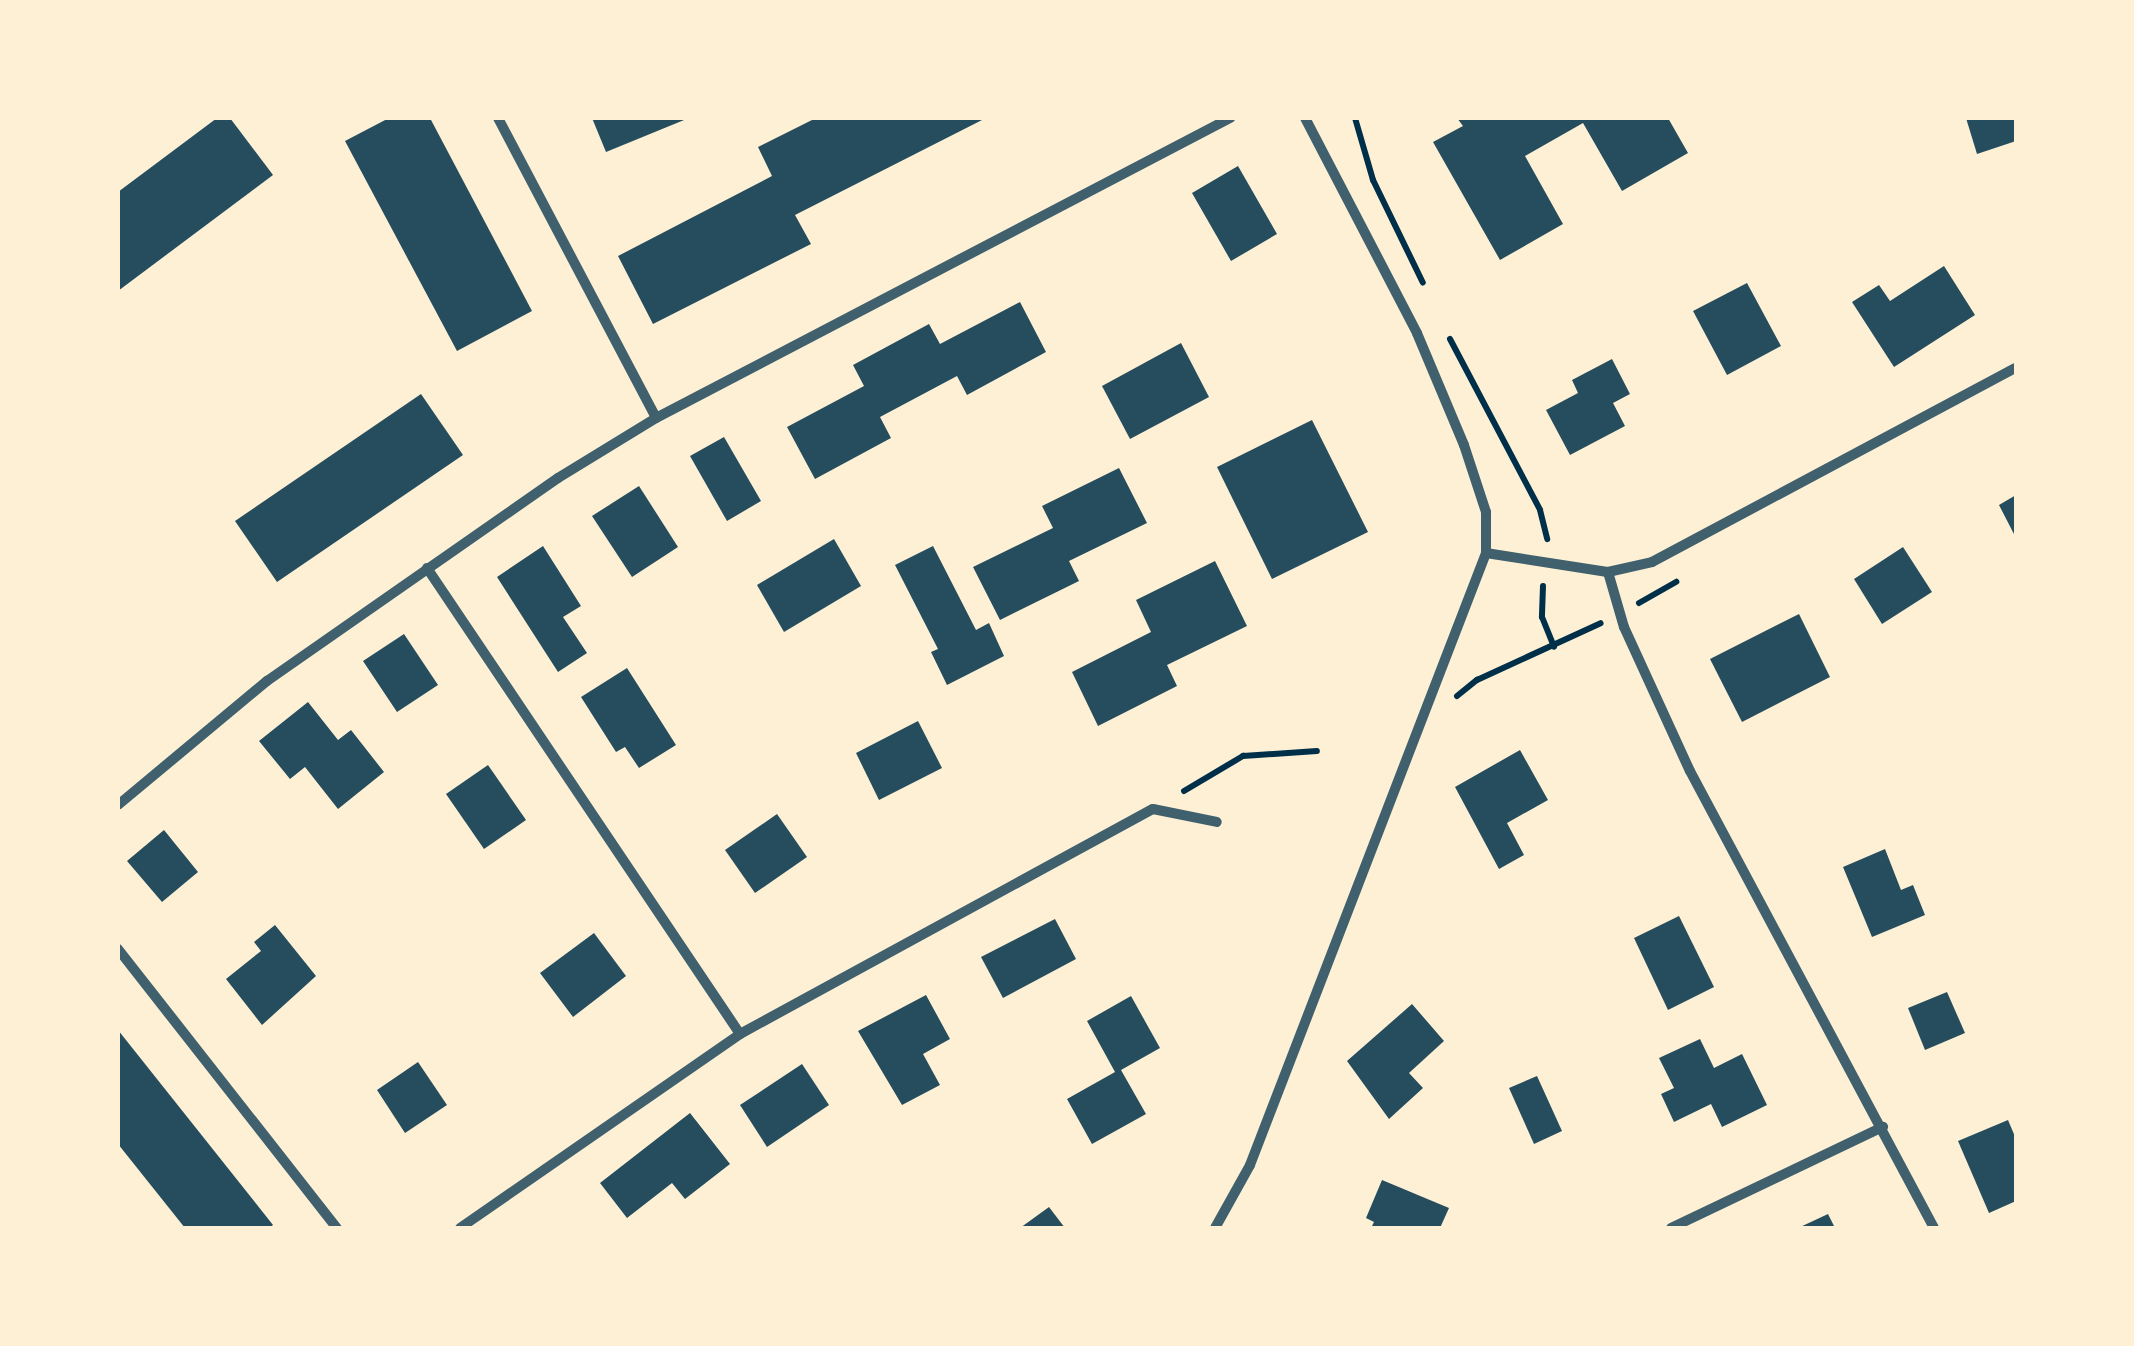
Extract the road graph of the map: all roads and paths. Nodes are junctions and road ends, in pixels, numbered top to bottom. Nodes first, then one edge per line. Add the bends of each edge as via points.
1 (498, 118) edge
2 (1230, 118) edge
3 (1306, 118) edge
4 (2016, 368) edge
5 (656, 418) junction
6 (1486, 553) junction
7 (428, 568) junction
8 (1608, 572) junction
9 (1689, 574) dead end
10 (1620, 613) junction
11 (1452, 703) dead end
12 (1317, 751) dead end
13 (118, 806) edge
14 (1152, 809) junction
15 (1217, 822) dead end
16 (118, 949) edge
17 (740, 1034) junction
18 (1883, 1127) junction
19 (337, 1228) edge
20 (460, 1228) edge
21 (1215, 1228) edge
22 (1671, 1228) edge
23 (1934, 1228) edge

1 - 5 street
2 - 5 street
3 - 6 street via 1417,333 1464,444 1486,512
4 - 8 street via 1652,562
5 - 7 street
6 - 8 street
6 - 21 street via 1250,1165
7 - 13 street via 267,681
7 - 17 street
8 - 10 street
9 - 10 path
10 - 11 path via 1477,680
10 - 18 street via 1690,771
12 - 14 path via 1243,756
14 - 15 street
14 - 17 street
16 - 19 street
17 - 20 street
18 - 22 street
18 - 23 street

